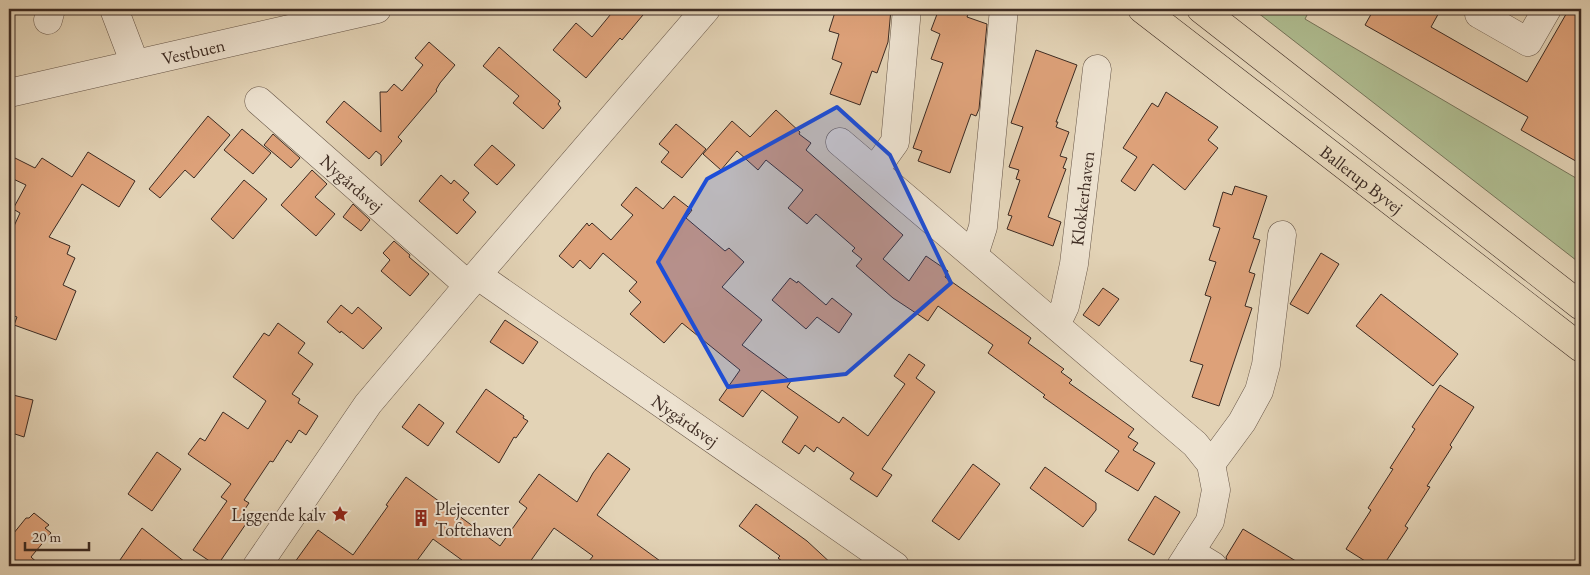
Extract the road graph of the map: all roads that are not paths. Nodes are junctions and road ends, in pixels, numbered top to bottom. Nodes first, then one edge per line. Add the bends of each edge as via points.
1 (114, 9) edge
2 (377, 9) edge
3 (706, 9) edge
4 (907, 9) edge
5 (1004, 9) edge
6 (1142, 9) edge
7 (1201, 9) edge
8 (1482, 9) edge
9 (1547, 9) edge
10 (135, 64) junction
11 (1097, 69) dead end
12 (9, 93) edge
13 (259, 102) dead end
14 (840, 142) dead end
15 (875, 170) junction
16 (1282, 235) dead end
17 (974, 256) junction
18 (472, 280) junction
19 (1581, 306) edge
20 (1056, 325) junction
21 (1581, 348) edge
22 (1211, 464) junction
23 (1186, 559) edge
24 (257, 566) edge
25 (894, 566) edge
26 (1213, 566) edge

1 - 10 street
2 - 10 street, Vestbuen
3 - 18 street
4 - 15 street via 895,142
5 - 17 street via 983,227
6 - 21 main road, Ballerup Byvej
7 - 19 main road, Ballerup Byvej
8 - 9 street via 1479,14 1528,42
10 - 12 street, Vestbuen
11 - 20 street, Klokkerhaven via 1074,264 1065,306
13 - 18 street, Nygårdsvej
14 - 15 street
15 - 17 street
16 - 22 street via 1266,364 1258,391 1242,422
17 - 20 street
18 - 24 street via 368,404
18 - 25 street, Nygårdsvej
20 - 22 street via 1195,444
22 - 23 street via 1216,490 1210,521
23 - 26 street

